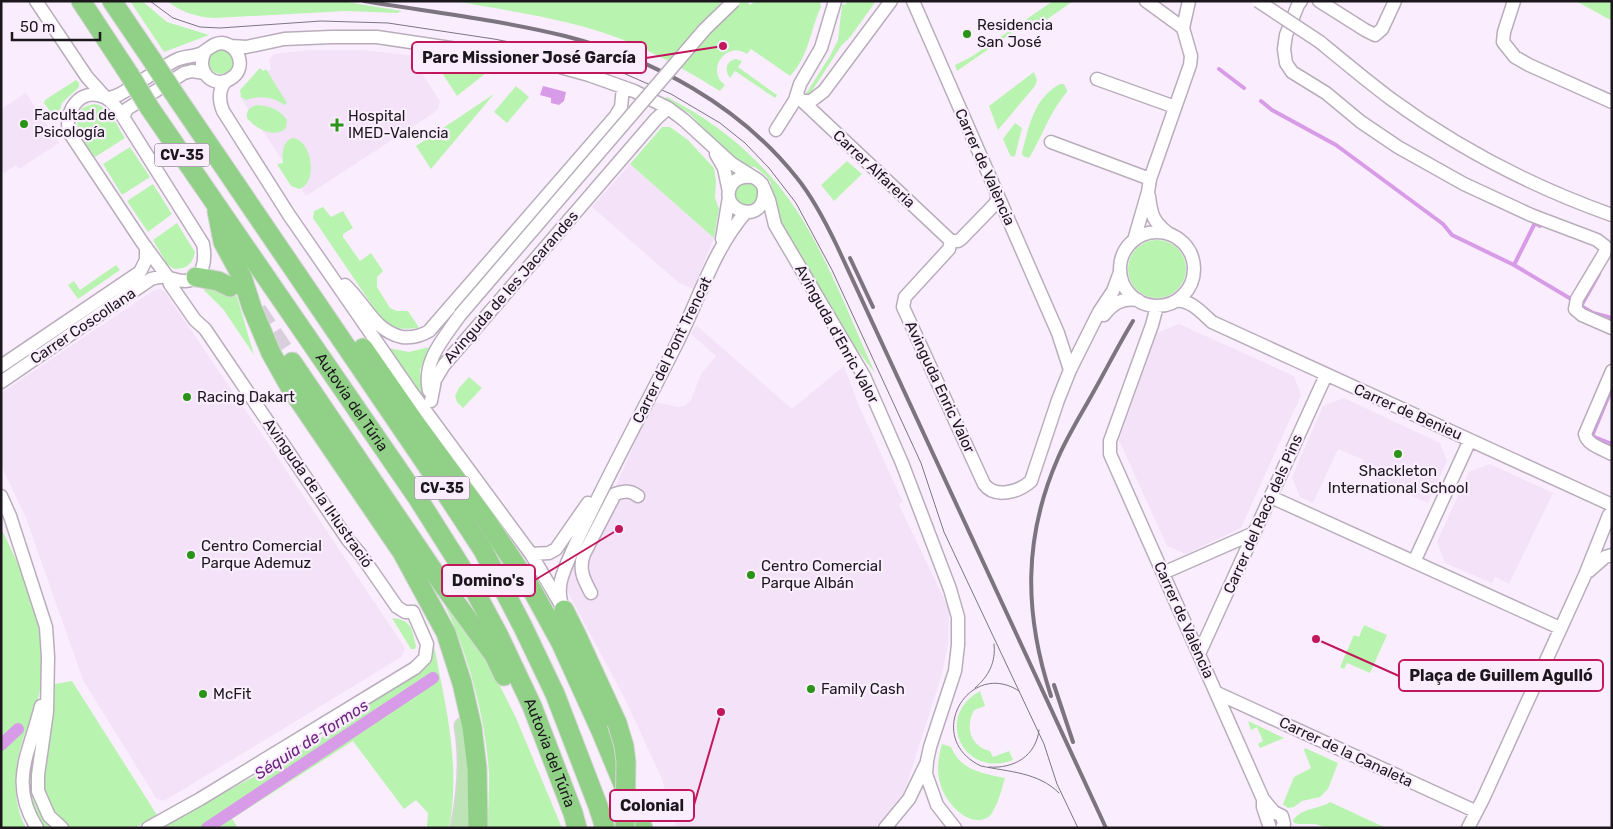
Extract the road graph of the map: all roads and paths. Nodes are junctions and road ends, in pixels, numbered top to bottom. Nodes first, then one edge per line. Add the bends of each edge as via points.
1 (36, 1) edge
2 (81, 1) edge
3 (112, 1) edge
4 (734, 1) edge
5 (835, 1) edge
6 (891, 1) edge
7 (913, 1) edge
8 (1146, 1) edge
9 (1189, 1) edge
10 (1258, 1) edge
11 (1301, 1) edge
12 (1318, 1) edge
13 (1396, 1) edge
14 (1514, 1) edge
15 (1184, 34) junction
16 (267, 42) junction
17 (231, 46) junction
18 (206, 50) junction
19 (240, 60) junction
20 (205, 73) junction
21 (87, 77) junction
22 (1097, 79) dead end
23 (225, 82) junction
24 (623, 87) junction
25 (82, 97) junction
26 (105, 98) junction
27 (799, 99) junction
28 (1612, 102) edge
29 (1175, 107) junction
30 (668, 108) junction
31 (123, 117) junction
32 (776, 130) dead end
33 (1051, 142) dead end
34 (710, 143) junction
35 (230, 175) junction
36 (752, 177) junction
37 (1150, 179) junction
38 (764, 190) junction
39 (1148, 192) junction
40 (729, 195) junction
41 (997, 195) junction
42 (215, 204) junction
43 (748, 212) junction
44 (1612, 215) edge
45 (773, 221) junction
46 (1168, 233) junction
47 (1134, 240) junction
48 (951, 241) junction
49 (146, 247) junction
50 (718, 253) junction
51 (1120, 272) junction
52 (167, 276) junction
53 (331, 276) junction
54 (196, 277) junction
55 (1192, 282) junction
56 (230, 287) dead end
57 (1138, 300) junction
58 (348, 301) junction
59 (1176, 301) junction
60 (1157, 306) junction
61 (460, 315) junction
62 (1205, 316) junction
63 (1612, 328) edge
64 (1058, 333) junction
65 (1081, 349) junction
66 (292, 362) tunnel mouth
67 (1, 366) edge
68 (1070, 370) junction
69 (1612, 371) edge
70 (1326, 375) junction
71 (1, 382) edge
72 (431, 401) junction
73 (1470, 440) junction
74 (1612, 454) edge
75 (462, 462) junction
76 (614, 466) junction
77 (1, 496) edge
78 (638, 496) dead end
79 (1271, 496) junction
80 (1611, 509) edge
81 (1254, 533) junction
82 (1612, 537) edge
83 (531, 554) junction
84 (1612, 555) edge
85 (1414, 562) junction
86 (1163, 573) junction
87 (1586, 575) junction
88 (422, 589) junction
89 (591, 593) dead end
90 (564, 610) junction
91 (1560, 628) junction
92 (1199, 654) junction
93 (47, 684) junction
94 (1217, 693) junction
95 (927, 761) junction
96 (614, 766) junction
97 (560, 777) junction
98 (1263, 799) junction
99 (1475, 811) junction
100 (37, 828) edge
101 (62, 828) edge
102 (148, 828) edge
103 (460, 828) edge
104 (478, 828) edge
105 (577, 828) edge
106 (605, 828) edge
107 (624, 828) edge
108 (633, 828) edge
109 (643, 828) edge
110 (885, 828) edge
111 (955, 828) edge
112 (1270, 828) edge
113 (1282, 828) edge
114 (1468, 828) edge

1 - 21 street
2 - 42 highway, Autovia del Túria / CV-35, bridge
3 - 35 highway, Autovia del Túria / CV-35, bridge
4 - 61 street, Avinguda de les Jacarandes, bridge via 705,30
5 - 27 street via 821,48 802,80
6 - 27 street via 824,91 811,101
7 - 41 street, Carrer de València
8 - 15 street
9 - 15 street
10 - 44 street, bridge via 1320,42 1391,99 1468,149 1549,190
11 - 63 street via 1286,35 1284,49 1286,63 1292,72 1398,147 1464,184 1531,215 1597,240 1606,247 1575,308 1582,315
12 - 13 street via 1375,34 1382,29
14 - 28 street via 1503,37 1508,49 1529,65
15 - 29 street via 1192,56
16 - 17 street via 246,47
16 - 19 street
16 - 24 street via 331,37 394,39 560,67
17 - 18 street via 222,43
17 - 19 street
18 - 20 street via 202,61
18 - 26 street via 176,61 118,96
19 - 23 street via 237,72
20 - 23 street via 211,79
20 - 31 street via 184,73 128,109
21 - 25 street, Avinguda de la Il·lustració
21 - 26 street
22 - 29 street
23 - 53 street via 219,99 223,111 288,215
24 - 30 street
24 - 53 street via 620,108 615,117 428,331 410,338 394,335 380,327 351,290
25 - 26 street via 96,95
25 - 49 street, Avinguda de la Il·lustració via 70,110 69,132
26 - 31 street
27 - 32 street
27 - 48 street, Carrer Alfareria
29 - 37 street
30 - 34 street
30 - 72 street, Avinguda de les Jacarandes via 444,365 435,380
31 - 54 street via 203,244 204,261
33 - 37 street
34 - 36 street
34 - 40 street via 724,168
35 - 96 highway via 299,256 531,588 561,643
35 - 106 highway, Autovia del Túria / CV-35 via 483,550 555,694
36 - 38 street via 762,184
36 - 40 street via 736,179
37 - 39 street
38 - 43 street via 763,202
38 - 45 street, Avinguda d'Enric Valor
39 - 46 street via 1156,225
39 - 47 street
40 - 43 street via 734,207
40 - 50 street, Carrer del Pont Trencat
41 - 48 street via 994,206 958,241
41 - 64 street, Carrer de València
42 - 88 highway via 223,242 242,277 252,308 290,387 402,552
42 - 97 highway, Autovia del Túria / CV-35 via 417,498 465,574 532,706
43 - 45 street
43 - 50 street, Carrer del Pont Trencat via 736,223
45 - 95 street, Avinguda d'Enric Valor via 864,376 902,463 958,617 954,671
46 - 47 street via 1144,234
46 - 55 street via 1180,239 1191,253
47 - 51 street via 1125,249
48 - 68 street, Avinguda Enric Valor via 949,249 904,299 903,307 991,491 1000,493 1019,489 1031,481
49 - 52 street, Avinguda de la Il·lustració
49 - 67 street, Carrer Coscollana via 146,260 140,272
50 - 76 street, Carrer del Pont Trencat via 678,342
51 - 57 street via 1129,293
51 - 65 street
52 - 54 street via 184,281
52 - 71 street, Carrer Coscollana via 151,279
52 - 102 street, Avinguda de la Il·lustració via 194,320 205,329 396,607 413,612 426,644 425,658 414,668
53 - 58 street
54 - 56 highway
55 - 59 street
55 - 62 street via 1193,295
57 - 60 street
57 - 65 street via 1119,301 1110,307 1091,342
58 - 61 street, Avinguda de les Jacarandes via 376,333 403,344 427,341
58 - 75 street
59 - 60 street
59 - 62 street, Carrer de Benieu via 1188,303
60 - 86 street, Carrer de València via 1110,441 1110,454
61 - 72 street, Avinguda de les Jacarandes via 430,362
62 - 70 street, Carrer de Benieu
64 - 65 street, Carrer de València via 1066,343
64 - 68 street, Carrer de València
65 - 68 street
66 - 97 highway via 494,655 515,700
69 - 74 street via 1585,434 1589,442
70 - 73 street, Carrer de Benieu
70 - 79 street, Carrer del Racó dels Pins
72 - 75 street
73 - 80 street, Carrer de Benieu
73 - 85 street
75 - 83 street
76 - 83 street via 556,549 549,553
76 - 90 street via 563,572 559,593
77 - 93 street via 46,627
78 - 89 street via 623,491 615,494 584,554 581,569
79 - 81 street, Carrer del Racó dels Pins
79 - 85 street
80 - 82 street via 1609,526
80 - 87 street
81 - 86 street
81 - 92 street, Carrer del Racó dels Pins
83 - 90 street
84 - 87 street via 1605,557
85 - 91 street
86 - 92 street, Carrer de València
87 - 91 street
88 - 103 main road via 455,687 463,729 467,766
88 - 104 highway via 446,633 462,683 477,768
90 - 107 highway, bridge via 617,723 624,746
91 - 99 street
92 - 94 street, Carrer de València
93 - 100 street via 22,773 23,796
93 - 101 street via 38,791 49,816
94 - 98 street, Carrer de València
94 - 99 street, Carrer de la Canaleta
95 - 110 street via 909,799
95 - 111 street via 926,774 932,794
96 - 108 highway
96 - 109 highway
97 - 105 highway, Autovia del Túria / CV-35
98 - 112 street, Carrer de València
98 - 113 street, Carrer de València via 1282,816
99 - 114 street

